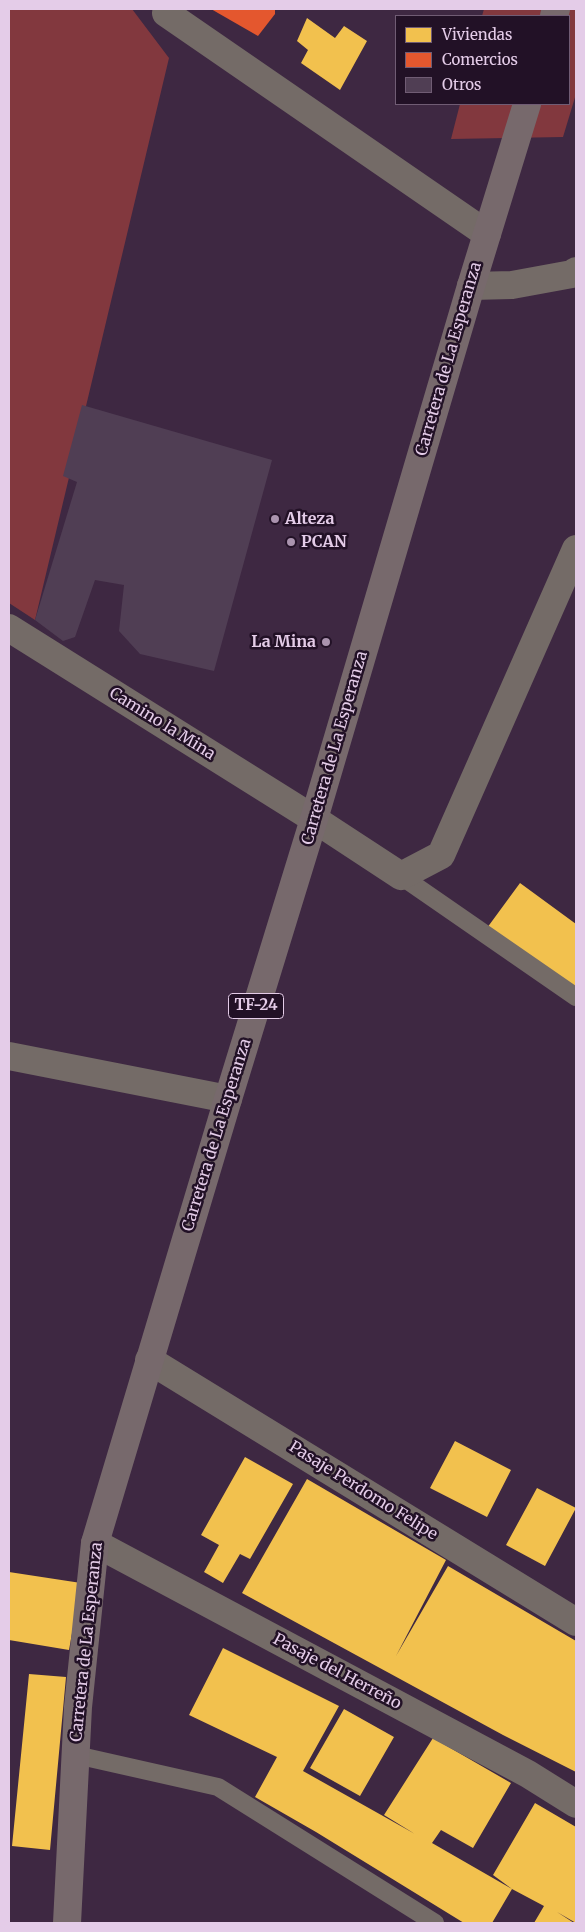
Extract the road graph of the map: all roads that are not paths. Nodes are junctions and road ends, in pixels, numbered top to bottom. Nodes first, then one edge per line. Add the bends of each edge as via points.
1 (166, 13) dead end
2 (527, 105) edge
3 (487, 234) junction
4 (576, 271) edge
5 (471, 286) junction
6 (576, 549) edge
7 (9, 628) edge
8 (314, 819) junction
9 (402, 876) junction
10 (576, 997) edge
11 (9, 1056) edge
12 (228, 1099) junction
13 (149, 1360) junction
14 (96, 1543) junction
15 (576, 1622) edge
16 (76, 1755) junction
17 (576, 1804) edge
18 (67, 1923) edge
19 (435, 1923) edge

1 - 3 street
2 - 3 main road, Carretera de La Esperanza / TF-24
3 - 5 main road, Carretera de La Esperanza / TF-24
4 - 5 street via 512,285
5 - 8 main road, Carretera de La Esperanza / TF-24
6 - 9 street via 441,855
7 - 8 street, Camino la Mina
8 - 9 street, Camino la Mina
8 - 12 main road, Carretera de La Esperanza / TF-24
9 - 10 lane
11 - 12 street
12 - 13 main road, Carretera de La Esperanza / TF-24
13 - 14 main road, Carretera de La Esperanza / TF-24
13 - 15 street, Pasaje Perdomo Felipe
14 - 16 main road, Carretera de La Esperanza / TF-24 via 78,1707
14 - 17 street, Pasaje del Herreño via 528,1774
16 - 18 main road, Carretera de La Esperanza / TF-24
16 - 19 lane via 218,1787

